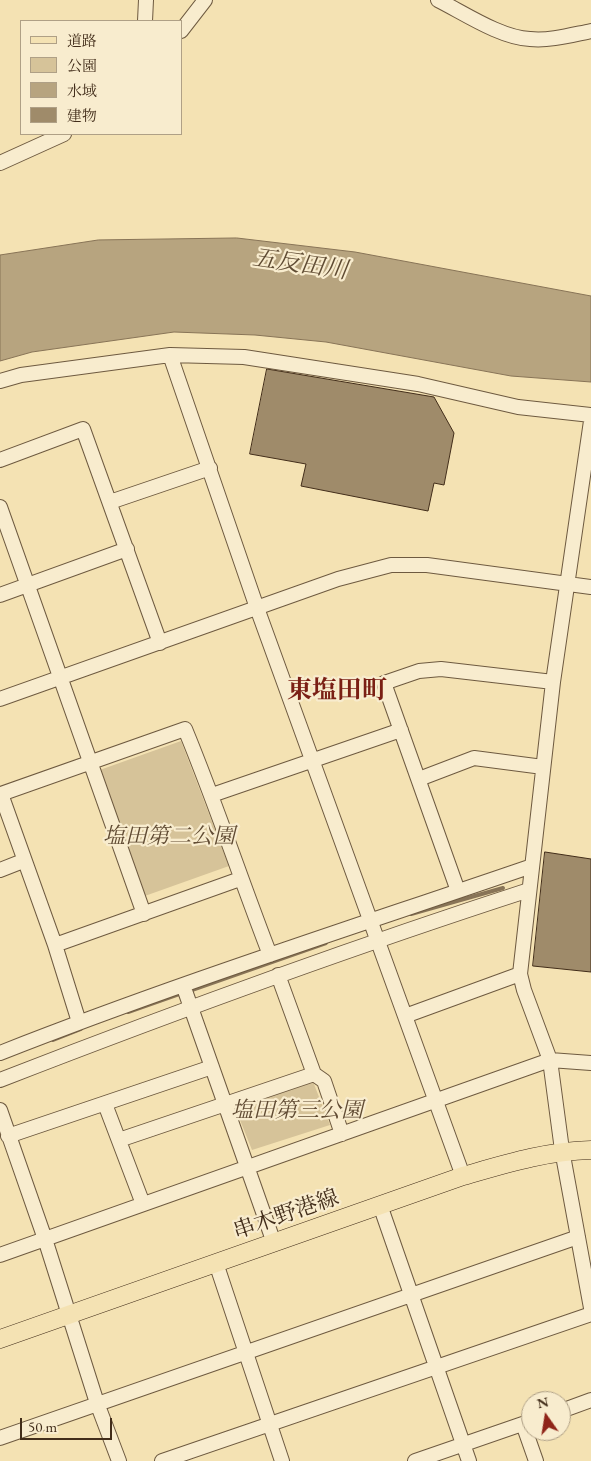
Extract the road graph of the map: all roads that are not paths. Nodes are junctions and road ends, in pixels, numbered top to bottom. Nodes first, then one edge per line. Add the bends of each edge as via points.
1 (146, 0) edge
2 (205, 0) edge
3 (438, 0) edge
4 (146, 20) edge
5 (182, 30) edge
6 (591, 31) edge
7 (62, 135) edge
8 (0, 163) edge
9 (170, 355) junction
10 (0, 381) edge
11 (591, 414) edge
12 (591, 421) edge
13 (0, 460) edge
14 (210, 468) junction
15 (110, 502) junction
16 (0, 507) edge
17 (127, 549) junction
18 (568, 584) junction
19 (28, 586) junction
20 (591, 587) edge
21 (0, 595) edge
22 (257, 608) junction
23 (160, 643) junction
24 (60, 679) junction
25 (553, 682) junction
26 (0, 699) edge
27 (401, 730) junction
28 (312, 760) junction
29 (89, 762) junction
30 (543, 767) junction
31 (419, 779) junction
32 (212, 795) junction
33 (23, 862) junction
34 (532, 866) junction
35 (0, 870) edge
36 (240, 879) junction
37 (528, 890) junction
38 (458, 891) junction
39 (144, 914) junction
40 (370, 919) junction
41 (377, 939) junction
42 (55, 945) junction
43 (270, 955) junction
44 (520, 974) junction
45 (278, 975) junction
46 (183, 985) junction
47 (189, 1006) junction
48 (405, 1016) junction
49 (79, 1022) junction
50 (0, 1053) edge
51 (550, 1060) junction
52 (591, 1063) edge
53 (212, 1067) junction
54 (314, 1074) junction
55 (0, 1080) edge
56 (435, 1100) junction
57 (105, 1104) junction
58 (225, 1104) junction
59 (0, 1110) edge
60 (342, 1134) junction
61 (8, 1136) junction
62 (119, 1140) junction
63 (562, 1150) junction
64 (591, 1150) edge
65 (248, 1167) junction
66 (462, 1176) junction
67 (143, 1204) junction
68 (380, 1205) junction
69 (578, 1237) junction
70 (45, 1239) junction
71 (274, 1243) junction
72 (0, 1255) edge
73 (216, 1263) junction
74 (411, 1295) junction
75 (591, 1308) edge
76 (68, 1314) junction
77 (591, 1314) edge
78 (0, 1339) edge
79 (245, 1352) junction
80 (436, 1367) junction
81 (591, 1400) edge
82 (97, 1403) junction
83 (571, 1407) edge
84 (269, 1424) junction
85 (521, 1424) edge
86 (0, 1438) edge
87 (531, 1441) edge
88 (463, 1444) junction
89 (119, 1461) edge
90 (162, 1461) edge
91 (282, 1461) edge
92 (415, 1461) edge
93 (469, 1461) edge
94 (536, 1461) edge

1 - 4 street
2 - 5 street
3 - 6 street via 505,33 529,40
7 - 8 street
9 - 10 street via 21,375
9 - 11 street via 244,357 418,384 518,407
9 - 14 street
12 - 18 street
13 - 15 street via 83,429
14 - 15 street
14 - 22 street
15 - 17 street
16 - 19 street
17 - 19 street
17 - 23 street
18 - 20 street
18 - 22 street via 427,565 391,565 338,578
18 - 25 street
19 - 21 street
19 - 24 street
22 - 23 street
22 - 28 street
23 - 24 street
24 - 26 street
24 - 29 street
25 - 27 street via 441,669 419,671 384,683
25 - 30 street
27 - 28 street
27 - 31 street
28 - 32 street
28 - 40 street
29 - 32 street via 185,729
29 - 33 street via 1,794
29 - 39 street
30 - 31 street via 474,758
30 - 34 street
31 - 38 street
32 - 36 street
33 - 35 street
33 - 42 street
34 - 37 street
34 - 38 street
36 - 39 street
36 - 43 street
37 - 41 street
37 - 44 street
38 - 40 street
39 - 42 street
40 - 41 street
40 - 43 street
41 - 45 street
41 - 48 street
42 - 49 street
43 - 46 street
44 - 48 street
44 - 51 street
45 - 47 street
45 - 54 street
46 - 47 street
46 - 49 street
47 - 53 street
47 - 55 street
48 - 56 street
49 - 50 street
51 - 52 street
51 - 56 street
51 - 63 street
53 - 57 street
53 - 58 street
54 - 58 street
54 - 60 street via 324,1081
56 - 60 street
56 - 66 street
57 - 61 street
57 - 62 street
58 - 62 street
58 - 65 street
59 - 61 street
60 - 65 street
61 - 70 street
62 - 67 street
63 - 64 main road, 串木野港線
63 - 66 main road, 串木野港線
63 - 69 street
65 - 67 street
65 - 71 street
66 - 68 main road, 串木野港線
67 - 70 street
68 - 71 main road, 串木野港線
68 - 74 street
69 - 74 street
69 - 75 street
70 - 72 street
70 - 76 street
71 - 73 main road, 串木野港線
73 - 76 main road, 串木野港線
73 - 79 street
74 - 79 street
74 - 80 street
76 - 78 main road, 串木野港線
76 - 82 street
77 - 80 street
79 - 82 street
79 - 84 street
80 - 84 street
80 - 88 street
81 - 83 street
82 - 86 street
82 - 89 street
84 - 90 street
84 - 91 street
85 - 88 street
87 - 94 street
88 - 92 street
88 - 93 street

